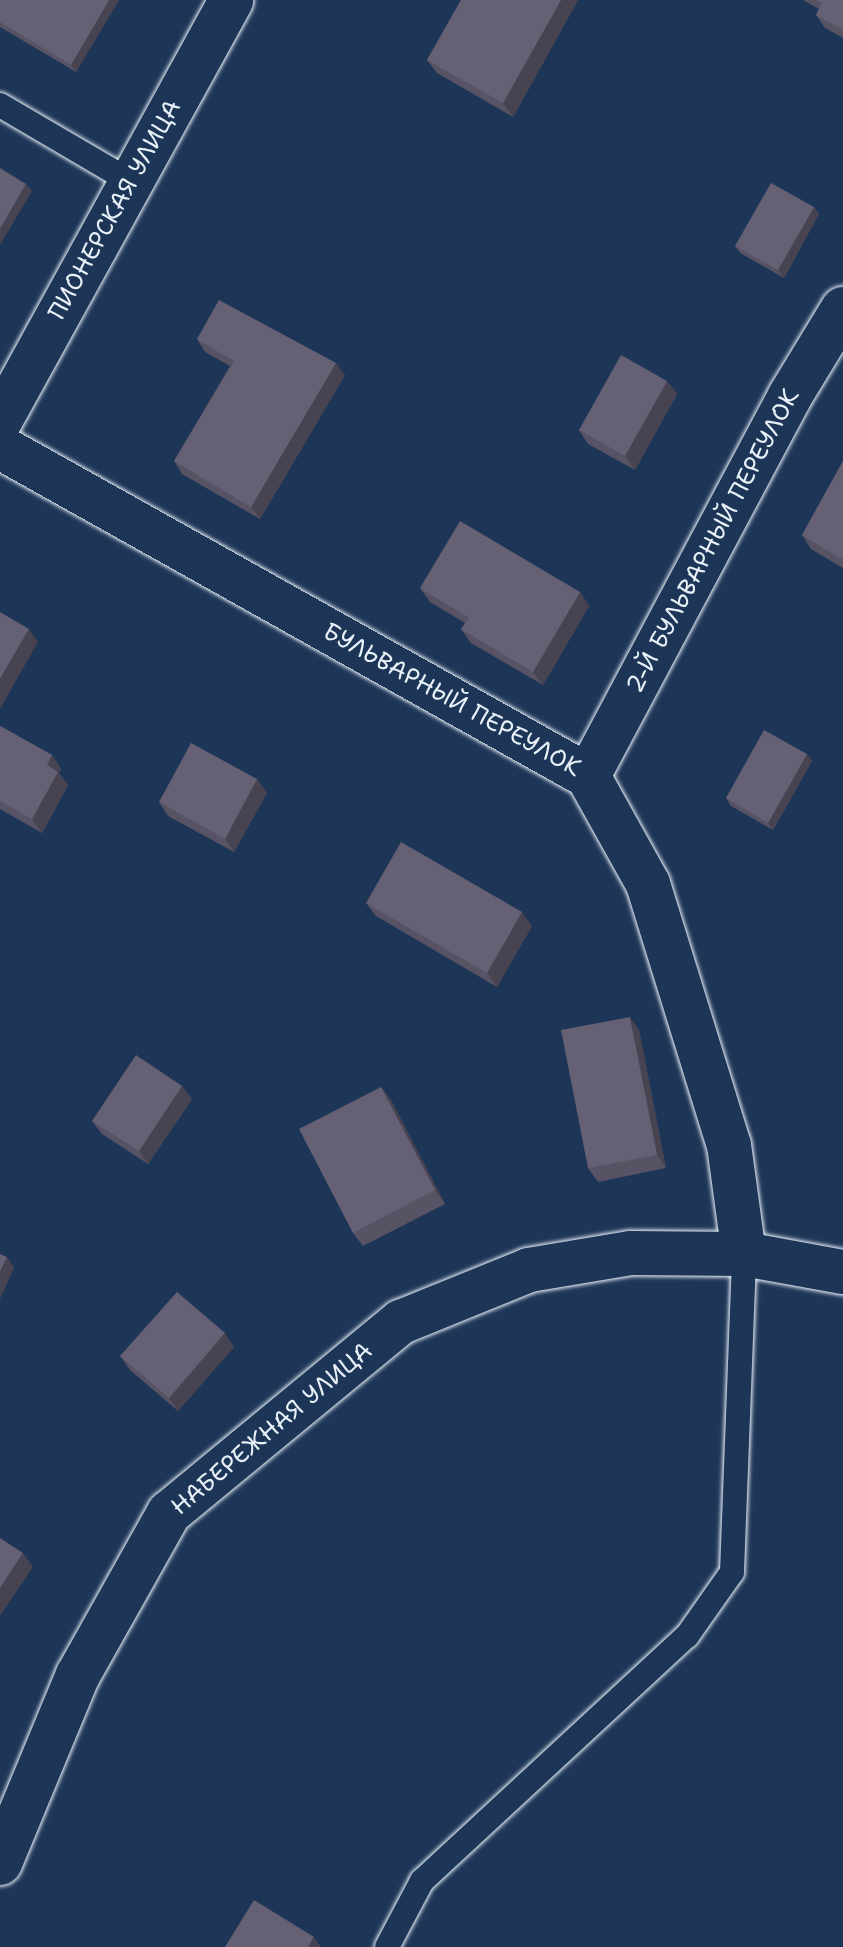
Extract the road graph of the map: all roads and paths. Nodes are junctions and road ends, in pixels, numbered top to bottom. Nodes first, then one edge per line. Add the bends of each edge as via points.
1 (231, 0) edge
2 (0, 105) edge
3 (131, 182) junction
4 (843, 309) edge
5 (0, 421) edge
6 (0, 447) edge
7 (588, 776) junction
8 (744, 1254) junction
9 (843, 1272) edge
10 (0, 1863) edge
11 (387, 1947) edge

1 - 3 street, ПИОНЕРСКАЯ УЛИЦА
2 - 3 lane
3 - 5 street, ПИОНЕРСКАЯ УЛИЦА
4 - 7 street, 2-Й БУЛЬВАРНЫЙ ПЕРЕУЛОК via 790,396
6 - 7 street, БУЛЬВАРНЫЙ ПЕРЕУЛОК
7 - 8 street, БУЛЬВАРНЫЙ ПЕРЕУЛОК via 648,884 729,1145
8 - 9 street, НАБЕРЕЖНАЯ УЛИЦА
8 - 10 street, НАБЕРЕЖНАЯ УЛИЦА via 631,1253 529,1270 401,1322 278,1419 169,1513 78,1675
8 - 11 lane via 732,1572 687,1636 422,1881

